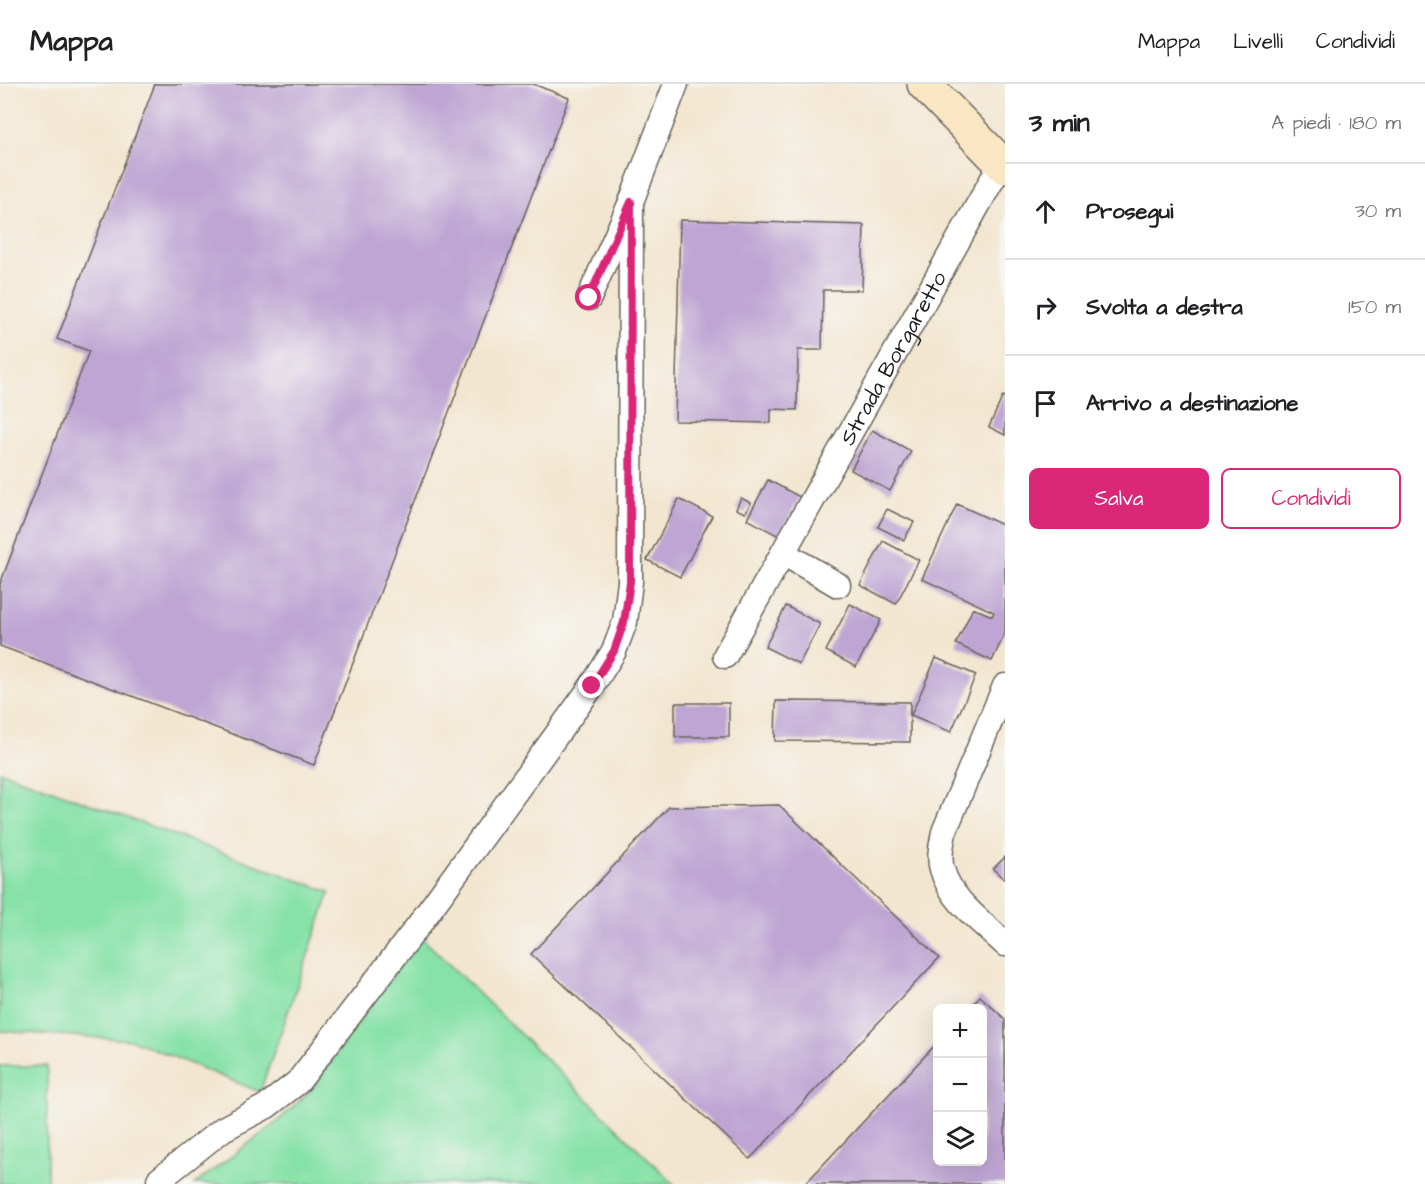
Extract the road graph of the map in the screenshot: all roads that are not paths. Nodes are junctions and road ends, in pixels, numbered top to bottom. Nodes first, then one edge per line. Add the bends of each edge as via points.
1 (676, 84) edge
2 (924, 84) edge
3 (1003, 166) edge
4 (631, 202) junction
5 (589, 298) dead end
6 (783, 553) junction
7 (838, 585) dead end
8 (726, 656) dead end
9 (1005, 686) edge
10 (1005, 944) edge
11 (159, 1180) dead end

1 - 4 street
2 - 3 street, Strada Borgaretto
3 - 6 street, Strada Borgaretto
4 - 5 street
4 - 11 street via 630,582 624,622 614,651 418,926 298,1082 267,1106 224,1129
6 - 7 street
6 - 8 street, Strada Borgaretto
9 - 10 street via 944,832 940,855 942,869 961,902

